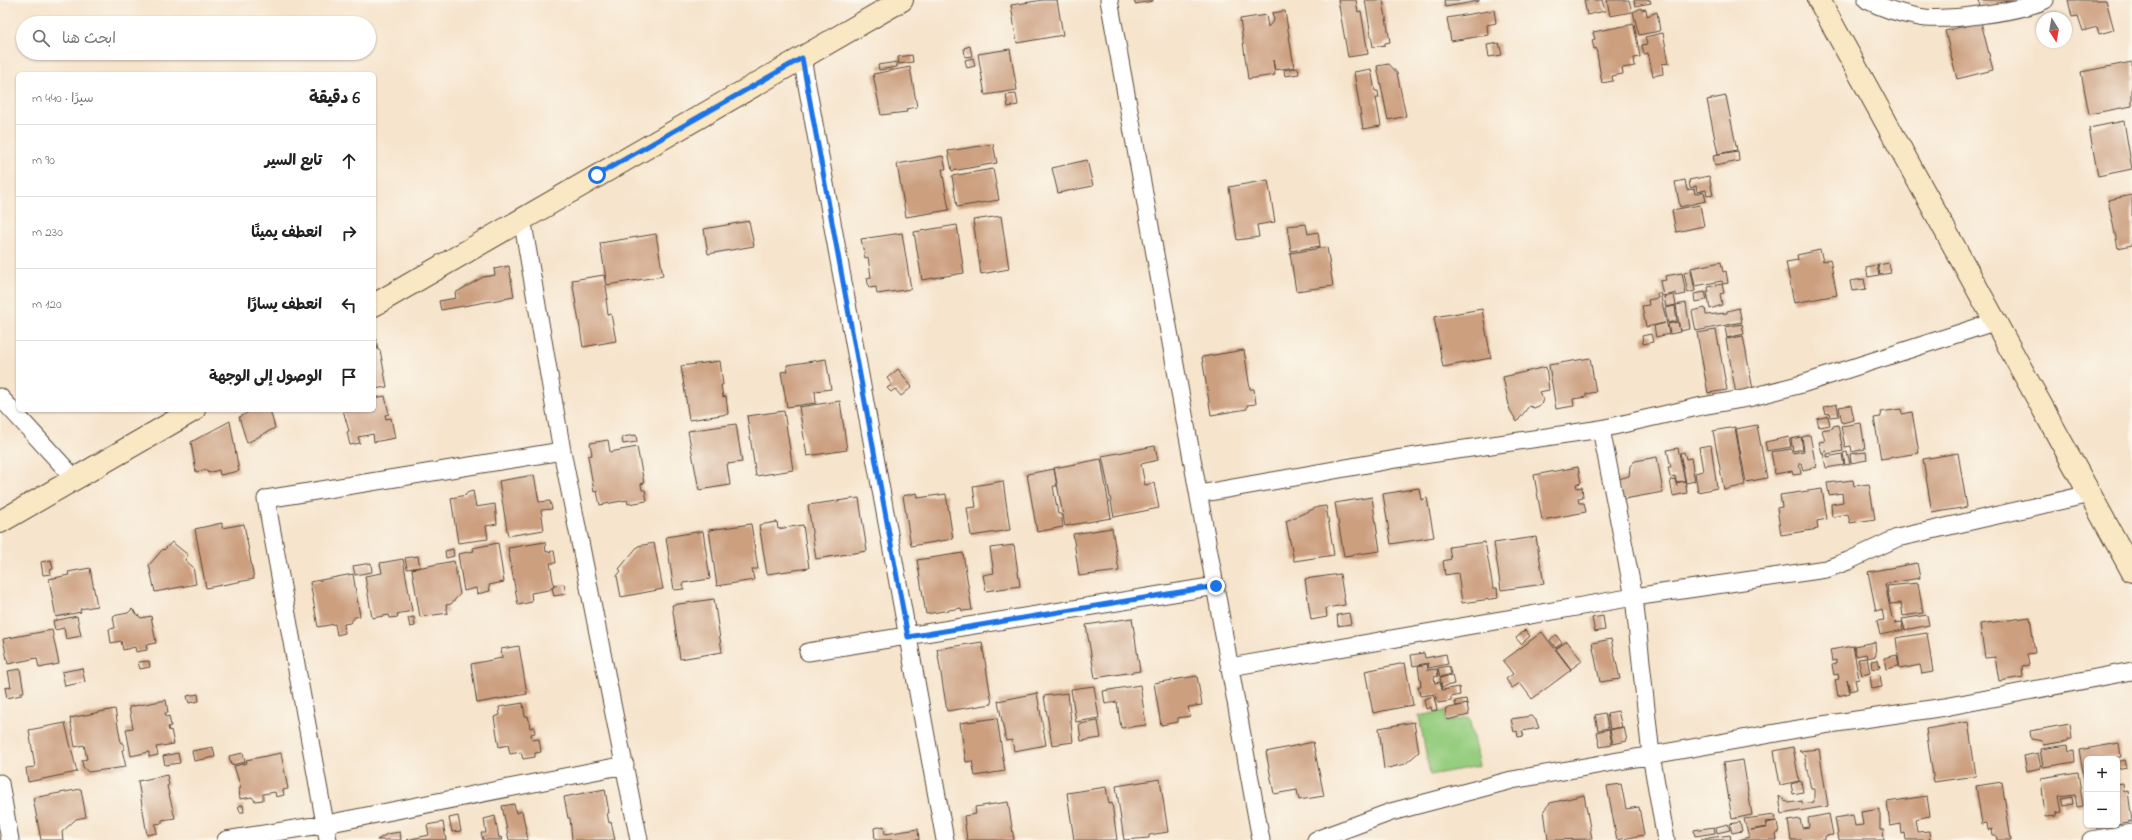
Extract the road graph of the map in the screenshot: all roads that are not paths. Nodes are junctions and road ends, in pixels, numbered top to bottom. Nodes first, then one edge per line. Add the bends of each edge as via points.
1 (902, 0) edge
2 (1109, 0) edge
3 (1819, 0) edge
4 (1867, 0) edge
5 (2045, 0) edge
6 (802, 58) junction
7 (522, 218) junction
8 (376, 304) edge
9 (1994, 322) junction
10 (0, 397) edge
11 (191, 412) edge
12 (1601, 429) junction
13 (562, 451) junction
14 (75, 479) junction
15 (1199, 494) junction
16 (2090, 494) junction
17 (0, 522) edge
18 (2132, 571) edge
19 (1216, 586) junction
20 (1634, 597) junction
21 (908, 637) junction
22 (808, 652) dead end
23 (1230, 667) junction
24 (2132, 671) edge
25 (1651, 755) junction
26 (625, 765) junction
27 (0, 783) edge
28 (327, 832) edge
29 (2132, 833) edge
30 (10, 840) edge
31 (226, 840) edge
32 (639, 840) edge
33 (945, 840) edge
34 (1261, 840) edge
35 (1316, 840) edge
36 (1666, 840) edge
37 (2091, 840) edge

1 - 6 street
2 - 15 street
3 - 9 street
4 - 5 street via 1920,18 1962,17 2034,6
6 - 7 street
6 - 21 street
7 - 8 street
7 - 13 street
9 - 12 street via 1802,384
9 - 16 street
10 - 14 street
11 - 14 street
12 - 15 street via 1396,459
12 - 20 street
13 - 26 street
13 - 28 street via 266,499
14 - 17 street
15 - 19 street
16 - 18 street
16 - 20 street via 1897,538 1826,569
19 - 21 street
19 - 23 street
20 - 23 street
20 - 25 street
21 - 22 street
21 - 33 street
23 - 34 street
24 - 25 street via 1945,706
25 - 35 street via 1512,780 1391,812
25 - 36 street
26 - 28 street
26 - 32 street
27 - 30 street
28 - 31 street
29 - 37 street

